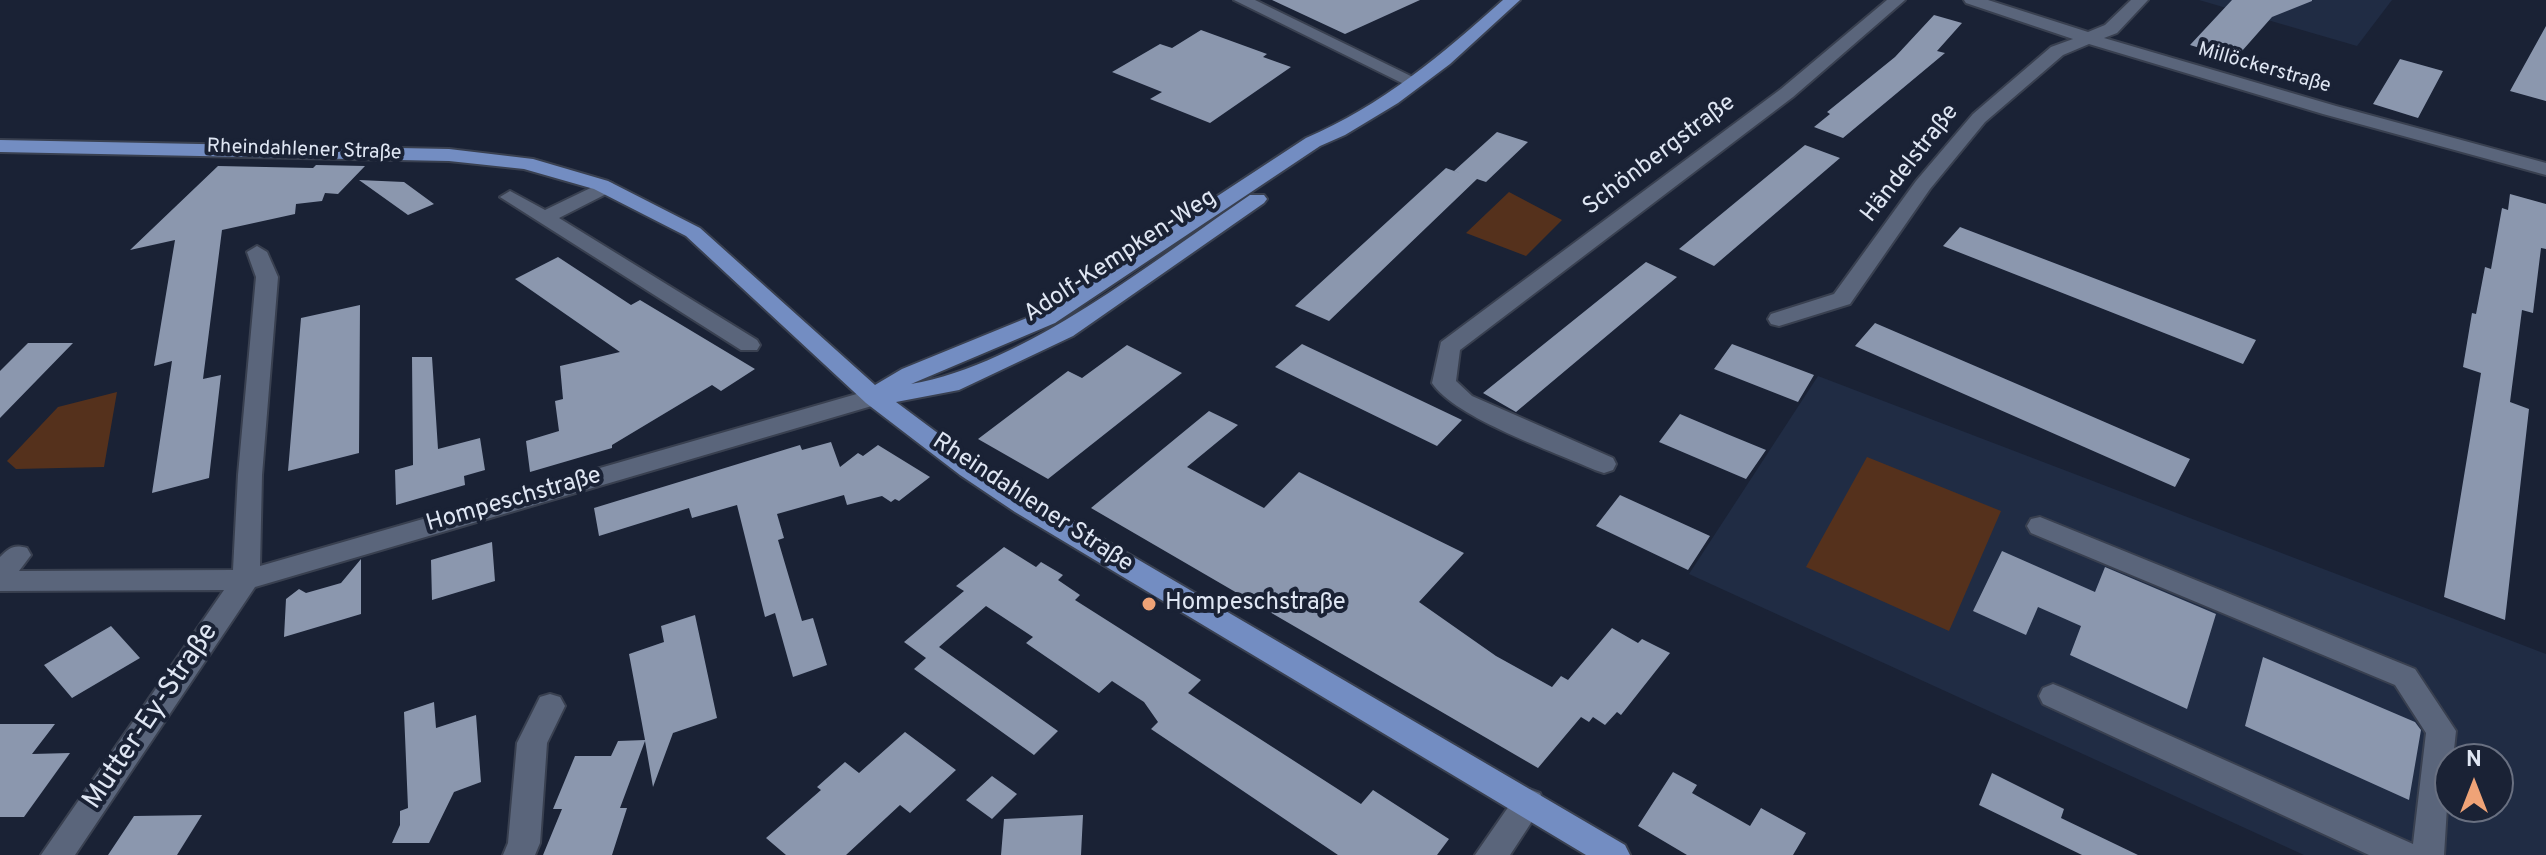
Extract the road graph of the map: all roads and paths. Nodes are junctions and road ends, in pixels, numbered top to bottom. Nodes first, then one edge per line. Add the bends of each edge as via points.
1 (1242, 0) edge
2 (1512, 0) edge
3 (1897, 0) edge
4 (1972, 0) edge
5 (2140, 0) edge
6 (2088, 40) junction
7 (1414, 82) junction
8 (0, 146) edge
9 (2546, 169) edge
10 (605, 187) junction
11 (510, 197) dead end
12 (544, 218) junction
13 (257, 252) dead end
14 (1779, 319) dead end
15 (749, 345) dead end
16 (874, 397) junction
17 (1604, 464) dead end
18 (2040, 526) dead end
19 (246, 580) junction
20 (0, 581) edge
21 (2053, 696) dead end
22 (550, 706) dead end
23 (1529, 803) junction
24 (57, 855) edge
25 (519, 855) edge
26 (1491, 855) edge
27 (1614, 855) edge
28 (2403, 855) edge
29 (2428, 855) edge

1 - 7 street
2 - 7 main road, Adolf-Kempken-Weg
3 - 17 street, Schönbergstraße via 1787,93 1449,347 1444,383 1464,402
4 - 6 street, Millöckerstraße
5 - 6 street, Händelstraße via 2111,29
6 - 9 street, Millöckerstraße
6 - 14 street, Händelstraße via 2057,51 1979,118 1923,185 1842,299
7 - 16 main road, Adolf-Kempken-Weg via 1338,133 1330,149 1065,331 951,385
8 - 10 main road, Rheindahlener Straße via 449,155 526,163
10 - 12 street
10 - 16 main road, Rheindahlener Straße via 693,232
11 - 12 street
12 - 15 street
13 - 19 street via 267,277 240,478
16 - 19 street, Hompeschstraße
16 - 23 main road, Rheindahlener Straße via 1024,505
18 - 29 street via 2405,677 2441,731
19 - 20 street, Hompeschstraße
19 - 24 street, Mutter-Ey-Straße
21 - 28 street
22 - 25 street via 532,743
23 - 26 street
23 - 27 main road, Rheindahlener Straße

